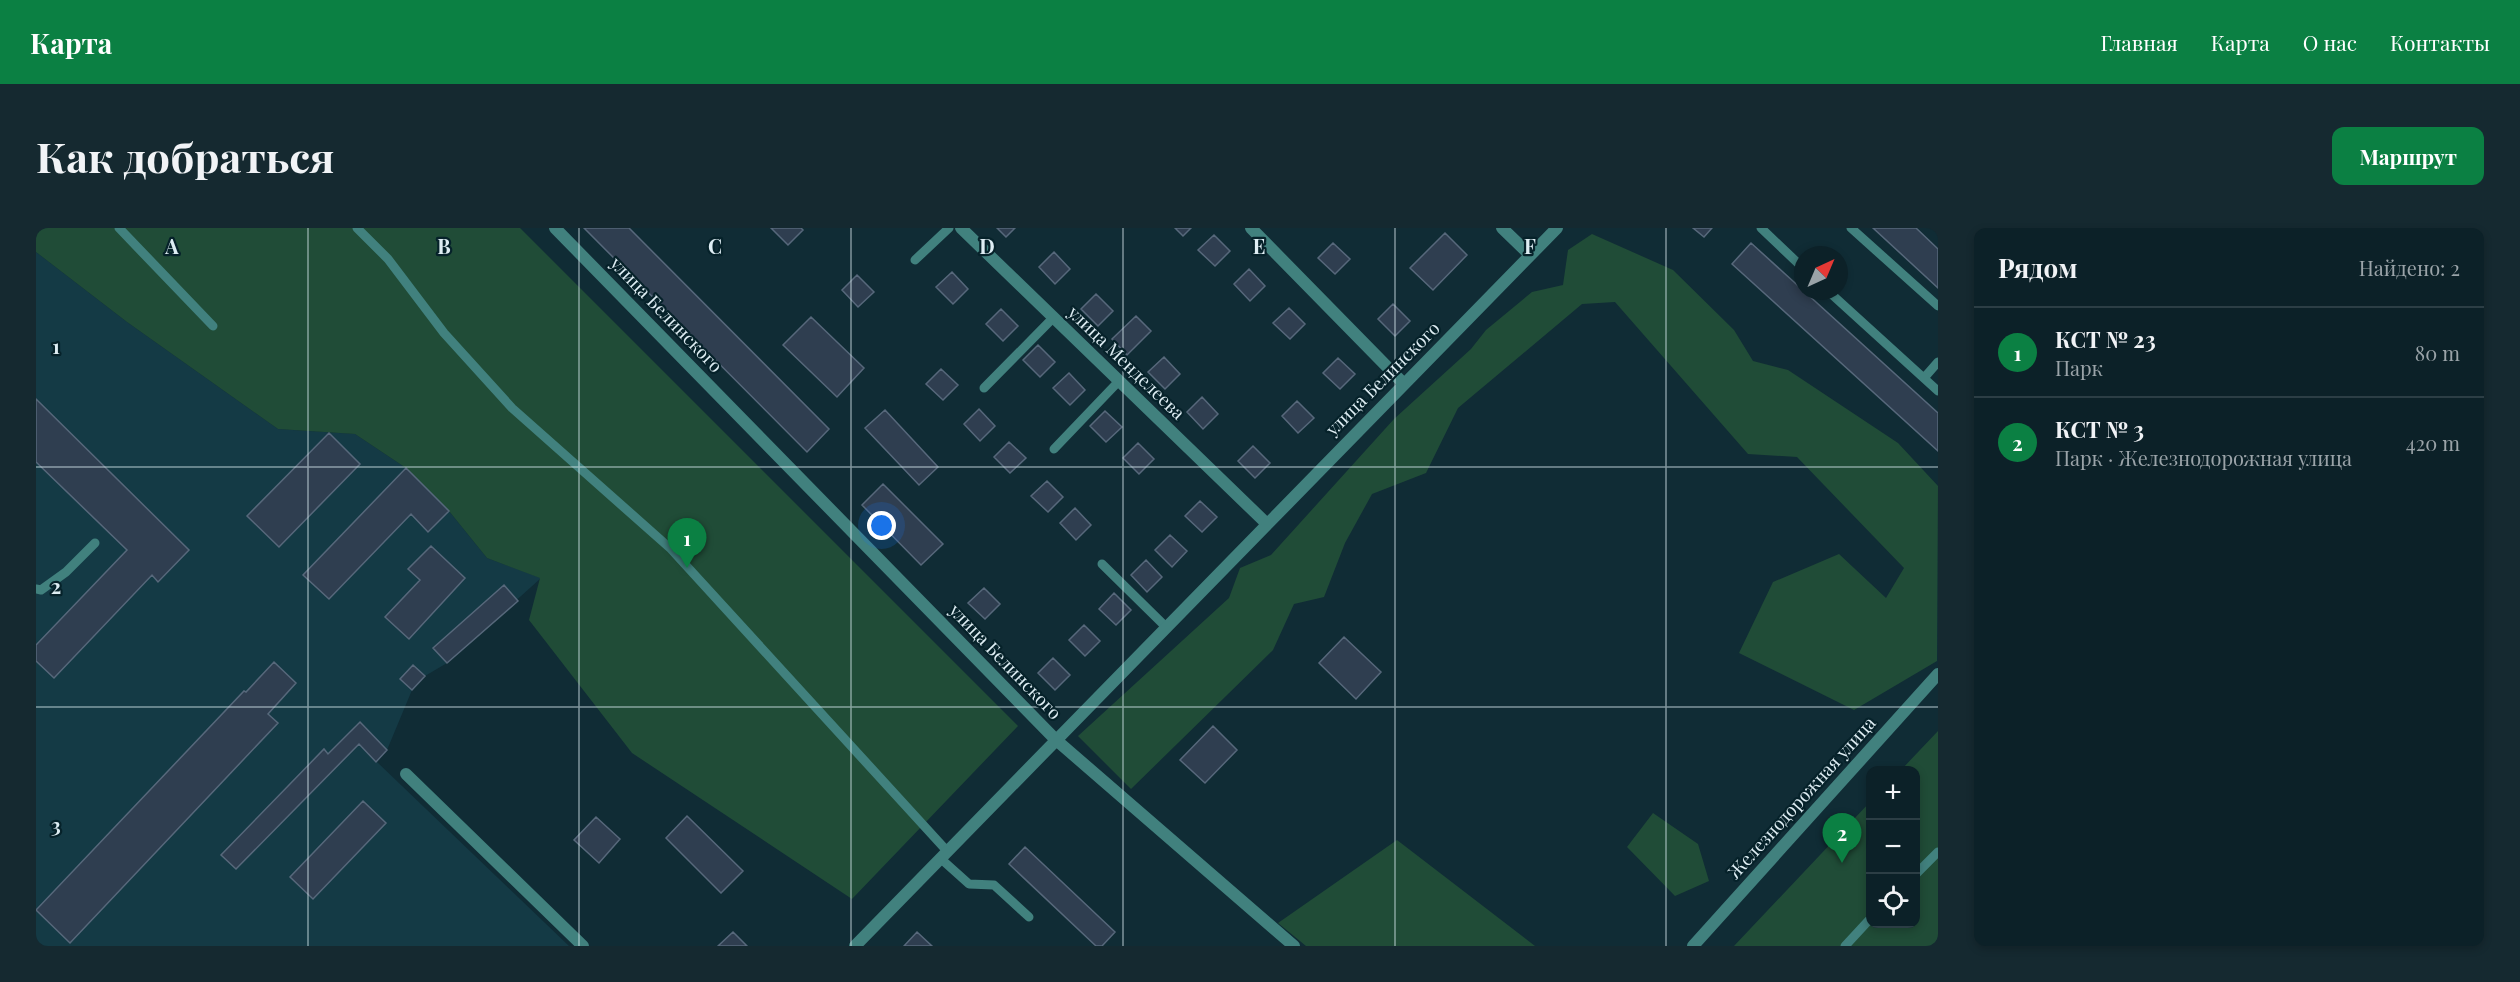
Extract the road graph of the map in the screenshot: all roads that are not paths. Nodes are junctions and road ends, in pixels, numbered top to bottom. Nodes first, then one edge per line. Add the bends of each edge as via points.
1 (119, 228) edge
2 (357, 228) edge
3 (555, 228) edge
4 (949, 228) edge
5 (961, 228) edge
6 (1251, 228) edge
7 (1502, 228) edge
8 (1557, 228) edge
9 (1761, 228) edge
10 (1851, 228) edge
11 (1530, 255) junction
12 (1794, 259) edge
13 (915, 260) dead end
14 (1838, 300) edge
15 (1938, 306) edge
16 (1053, 318) junction
17 (213, 326) dead end
18 (1938, 362) edge
19 (1924, 378) junction
20 (1119, 381) junction
21 (1404, 384) junction
22 (984, 388) dead end
23 (1938, 391) edge
24 (1054, 449) dead end
25 (1266, 524) junction
26 (95, 543) dead end
27 (1102, 564) dead end
28 (36, 589) edge
29 (1165, 626) junction
30 (1938, 674) edge
31 (1055, 739) junction
32 (406, 774) dead end
33 (1938, 852) edge
34 (944, 854) junction
35 (1920, 870) edge
36 (1029, 917) dead end
37 (1866, 923) edge
38 (583, 946) edge
39 (855, 946) edge
40 (1294, 946) edge
41 (1693, 946) edge
42 (1845, 946) edge

1 - 17 lane
2 - 34 lane via 512,408 671,549
3 - 31 street, улица Белинского
4 - 13 lane
5 - 16 street, улица Менделеева
6 - 21 street
7 - 11 street
8 - 11 street, улица Белинского
9 - 12 lane
10 - 15 lane
11 - 21 street, улица Белинского
14 - 19 lane
16 - 20 street, улица Менделеева
16 - 22 lane
18 - 19 lane
19 - 23 lane
20 - 24 lane
20 - 25 street, улица Менделеева
21 - 25 street, улица Белинского
25 - 29 street, улица Белинского
26 - 28 lane via 66,572 41,590
27 - 29 lane
29 - 31 street, улица Белинского
30 - 41 street, Железнодорожная улица
31 - 34 street
31 - 40 street
32 - 38 street
33 - 35 lane
34 - 36 lane via 969,884 994,885
34 - 39 street
37 - 42 lane

